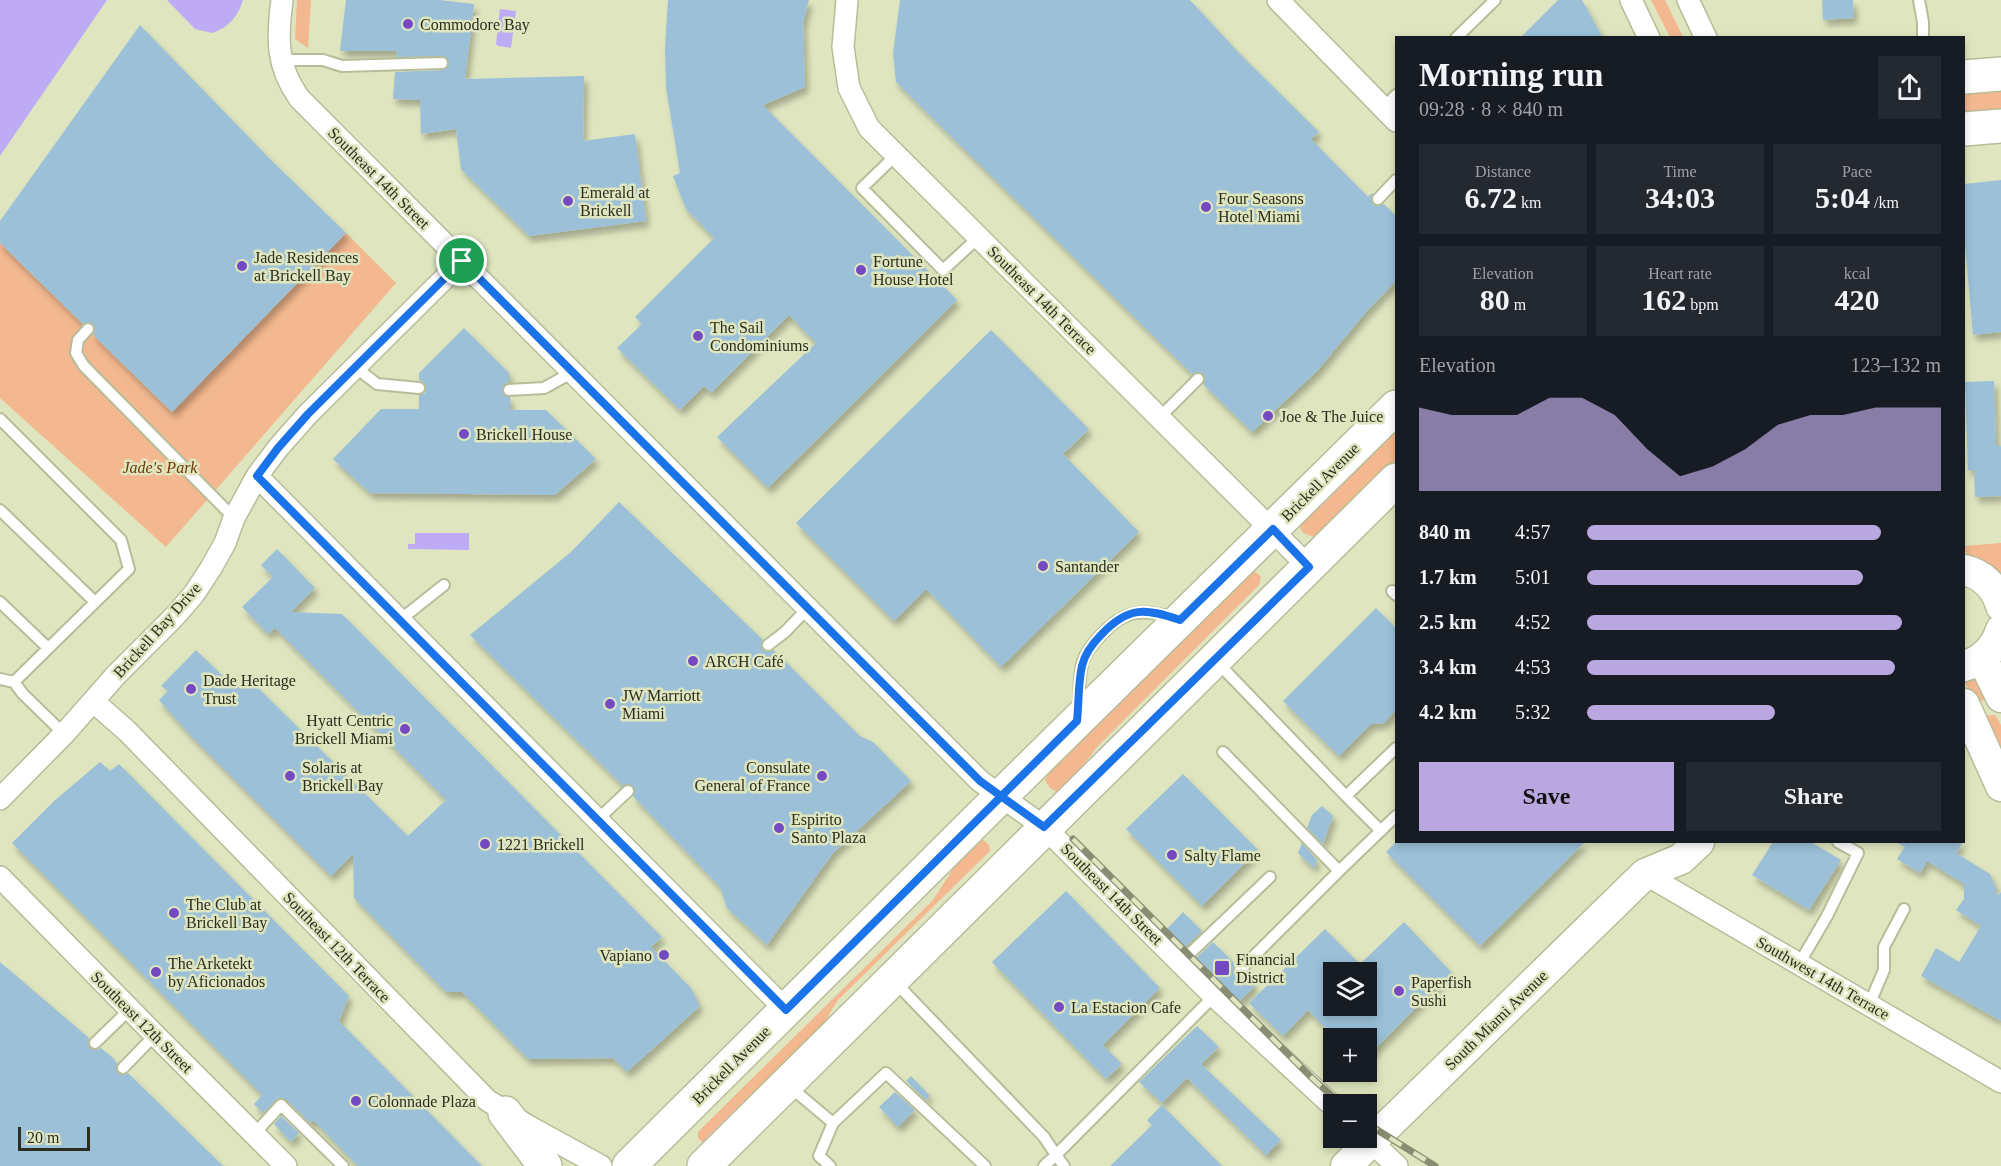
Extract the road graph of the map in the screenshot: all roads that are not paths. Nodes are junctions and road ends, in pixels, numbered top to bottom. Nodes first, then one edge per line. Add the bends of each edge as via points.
1 (282, 0) edge
2 (847, 0) edge
3 (1278, 0) edge
4 (1495, 0) edge
5 (1631, 0) edge
6 (1688, 0) edge
7 (1919, 0) edge
8 (1458, 36) edge
9 (1648, 36) edge
10 (1705, 36) edge
11 (1923, 36) edge
12 (442, 63) dead end
13 (282, 65) junction
14 (2001, 74) edge
15 (1965, 77) edge
16 (1392, 108) edge
17 (2001, 126) edge
18 (1965, 129) edge
19 (896, 155) junction
20 (1395, 181) edge
21 (1378, 199) dead end
22 (979, 237) junction
23 (462, 261) junction
24 (88, 329) dead end
25 (355, 367) junction
26 (573, 372) junction
27 (1198, 379) dead end
28 (419, 388) dead end
29 (509, 390) dead end
30 (1395, 407) edge
31 (1160, 417) junction
32 (0, 419) edge
33 (257, 476) junction
34 (1395, 481) edge
35 (0, 510) edge
36 (234, 518) junction
37 (1273, 529) junction
38 (1309, 567) junction
39 (1983, 578) edge
40 (444, 585) dead end
41 (0, 602) edge
42 (95, 602) junction
43 (2001, 606) edge
44 (808, 608) junction
45 (400, 620) junction
46 (1180, 620) junction
47 (2001, 630) edge
48 (768, 645) dead end
49 (48, 648) junction
50 (1215, 660) junction
51 (1972, 662) edge
52 (0, 680) edge
53 (14, 682) junction
54 (2001, 697) edge
55 (94, 702) junction
56 (1965, 707) edge
57 (1077, 721) junction
58 (64, 734) junction
59 (1395, 749) edge
60 (1223, 752) dead end
61 (2001, 786) edge
62 (627, 790) dead end
63 (1001, 796) junction
64 (1346, 796) junction
65 (0, 799) edge
66 (1395, 817) edge
67 (597, 820) junction
68 (1044, 827) junction
69 (1381, 831) junction
70 (1660, 843) edge
71 (1698, 843) edge
72 (1840, 843) edge
73 (1339, 871) junction
74 (1645, 874) junction
75 (0, 877) edge
76 (1270, 877) dead end
77 (1904, 909) dead end
78 (1181, 962) junction
79 (1799, 964) junction
80 (1240, 970) dead end
81 (892, 979) junction
82 (1217, 992) junction
83 (1869, 1005) junction
84 (129, 1010) junction
85 (786, 1010) junction
86 (154, 1035) junction
87 (95, 1043) dead end
88 (123, 1068) dead end
89 (2001, 1082) edge
90 (786, 1083) junction
91 (1323, 1096) edge
92 (505, 1113) junction
93 (833, 1123) junction
94 (1377, 1130) edge
95 (254, 1134) junction
96 (1377, 1147) edge
97 (1361, 1148) edge
98 (1056, 1155) junction
99 (280, 1164) edge
100 (343, 1166) edge
101 (544, 1166) edge
102 (601, 1166) edge
103 (629, 1166) edge
104 (704, 1166) edge
105 (830, 1166) edge
106 (985, 1166) edge
107 (1044, 1166) edge
108 (1064, 1166) edge
109 (1346, 1166) edge
110 (1397, 1166) edge

1 - 13 street
2 - 19 street, Southeast 14th Terrace via 843,47 849,88 869,128
3 - 16 street
4 - 8 lane
5 - 9 street
6 - 10 street
7 - 11 lane
12 - 13 lane via 342,66 322,60
13 - 23 street, Southeast 14th Street via 299,98
14 - 15 main road
17 - 18 main road
19 - 22 street, Southeast 14th Terrace
19 - 22 lane via 862,188 943,270
20 - 21 lane
22 - 31 street, Southeast 14th Terrace
23 - 25 street, Brickell Bay Drive
23 - 26 street, Southeast 14th Street
24 - 36 lane via 78,340 76,353 84,366
25 - 28 lane via 377,384
25 - 33 street, Brickell Bay Drive via 278,448
26 - 29 lane via 544,387
26 - 44 street, Southeast 14th Street
27 - 31 lane
30 - 37 main road, Brickell Avenue
31 - 37 street, Southeast 14th Terrace
32 - 42 lane via 121,540 129,569
33 - 36 street, Brickell Bay Drive
33 - 45 street
34 - 38 main road
35 - 42 lane
36 - 55 street, Brickell Bay Drive via 194,594
37 - 38 street, Southeast 14th Terrace
37 - 46 main road, Brickell Avenue
38 - 50 main road
39 - 43 main road
40 - 45 lane
41 - 49 lane
42 - 49 lane
44 - 48 lane
44 - 63 street, Southeast 14th Street via 980,781
45 - 67 street
46 - 57 main road, Brickell Avenue
46 - 57 lane via 1143,611 1113,622 1091,646 1083,662
47 - 51 main road via 1991,650
49 - 53 lane
50 - 64 lane
50 - 68 main road
51 - 54 main road
52 - 53 lane
53 - 58 lane
55 - 58 street, Brickell Bay Drive
55 - 92 street, Southeast 12th Terrace via 127,731 487,1100
56 - 61 main road via 1974,738
57 - 63 main road, Brickell Avenue
58 - 65 street, Brickell Bay Drive
59 - 64 lane
60 - 73 lane
62 - 67 lane
63 - 68 street, Southeast 14th Street
63 - 85 main road, Brickell Avenue
64 - 69 lane
66 - 69 lane
67 - 85 street
68 - 78 street, Southeast 14th Street
68 - 81 main road
69 - 73 lane
70 - 74 main road, South Miami Avenue
71 - 74 main road, South Miami Avenue via 1681,859
72 - 79 lane via 1858,854
73 - 80 lane
74 - 79 street, Southwest 14th Terrace
74 - 94 main road, South Miami Avenue
75 - 84 street, Southeast 12th Street
76 - 78 lane
77 - 83 lane via 1884,947 1884,970
78 - 82 street, Southeast 14th Street
79 - 83 street, Southwest 14th Terrace
81 - 90 main road
81 - 98 lane via 1044,1137
82 - 91 street, Southeast 14th Street
82 - 98 lane
83 - 89 street, Southwest 14th Terrace
84 - 86 street, Southeast 12th Street
84 - 87 lane
85 - 103 main road, Brickell Avenue
86 - 88 lane
86 - 95 street, Southeast 12th Street
90 - 93 lane
90 - 104 main road
92 - 101 main road
92 - 102 street, Southeast 12th Terrace
93 - 105 lane via 819,1156
93 - 106 lane via 886,1073
95 - 99 street, Southeast 12th Street
95 - 100 lane via 282,1106
96 - 110 street
97 - 109 main road, South Miami Avenue
98 - 107 lane
98 - 108 lane

